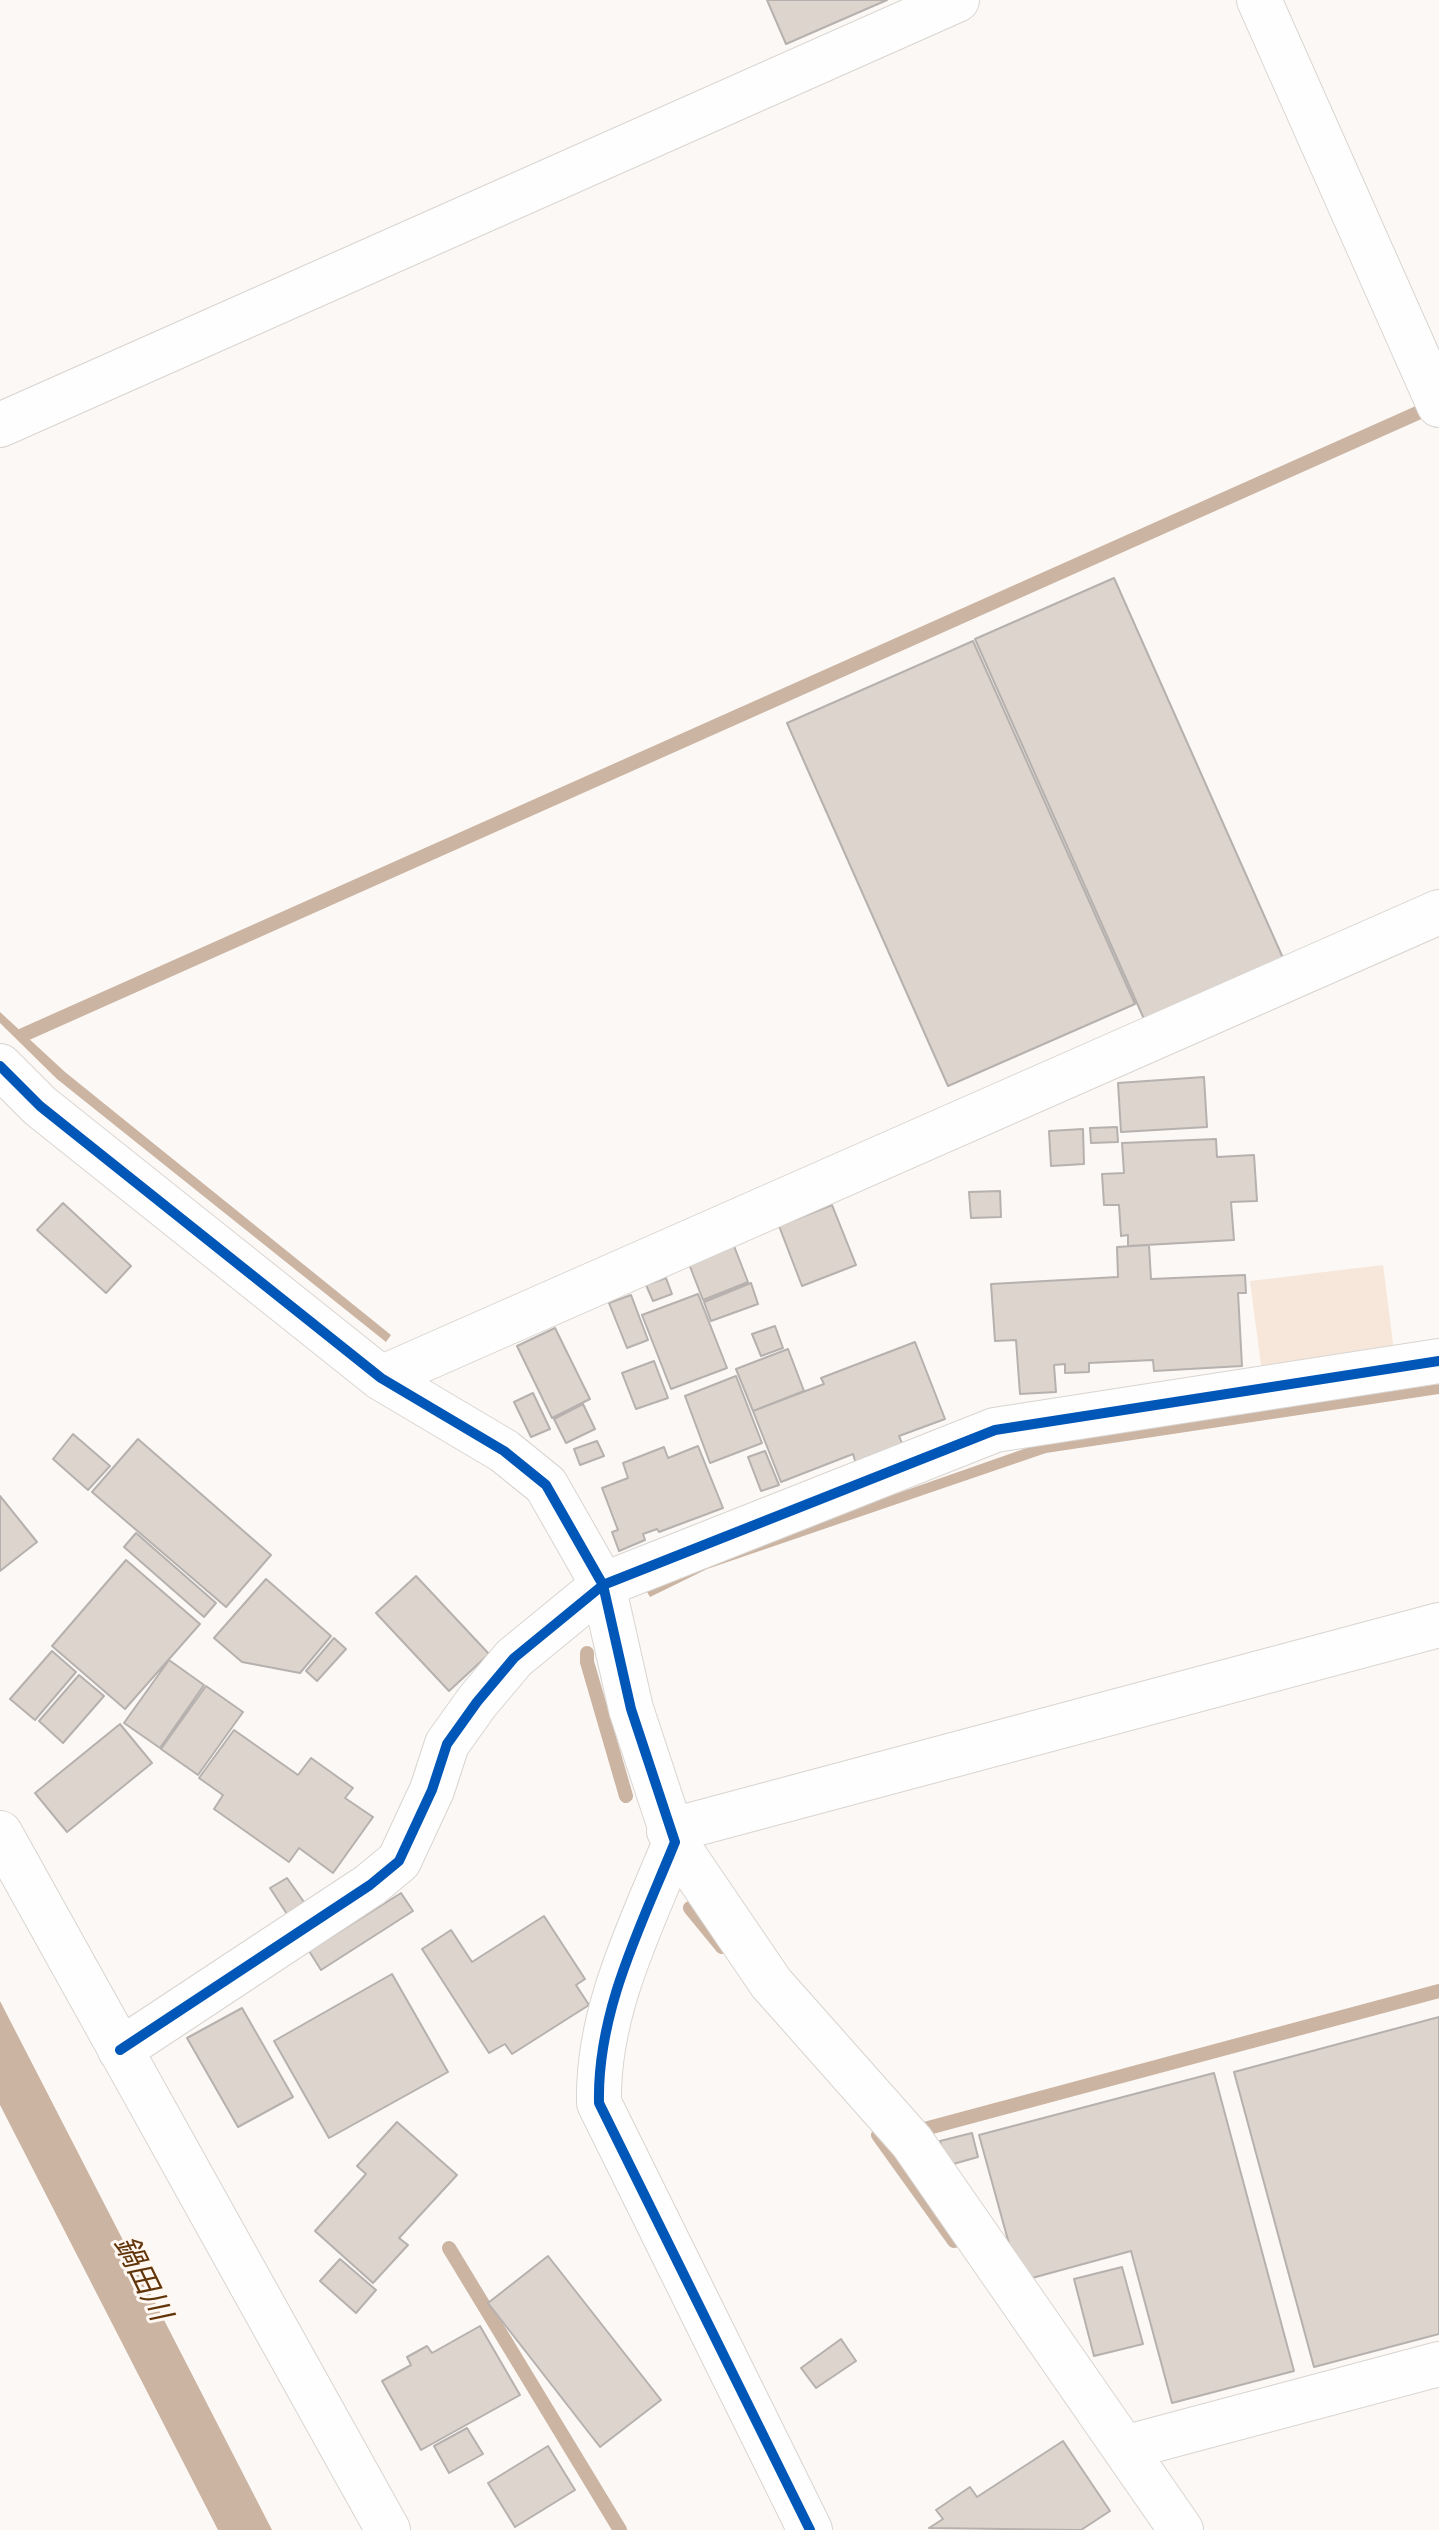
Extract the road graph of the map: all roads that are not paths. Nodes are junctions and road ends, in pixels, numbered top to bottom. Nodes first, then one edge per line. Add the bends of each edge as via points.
1 (957, 0) edge
2 (1259, 0) edge
3 (1439, 405) edge
4 (0, 425) edge
5 (1439, 912) edge
6 (0, 1066) edge
7 (1439, 1361) edge
8 (381, 1378) junction
9 (603, 1585) junction
10 (1439, 1625) edge
11 (0, 1833) edge
12 (672, 1836) junction
13 (120, 2050) junction
14 (1439, 2364) edge
15 (1124, 2448) junction
16 (388, 2530) edge
17 (810, 2530) edge
18 (1181, 2530) edge

1 - 4 street
2 - 3 street
5 - 8 street
6 - 8 street via 40,1106
7 - 9 street via 995,1430
8 - 9 street via 504,1451 546,1485
9 - 12 street via 631,1709
9 - 13 street via 514,1658 477,1702 447,1744 399,1861
10 - 12 street
11 - 13 street
12 - 15 street via 771,1983 912,2142
12 - 17 street via 610,2012 598,2070 599,2103
13 - 16 street
14 - 15 street
15 - 18 street

